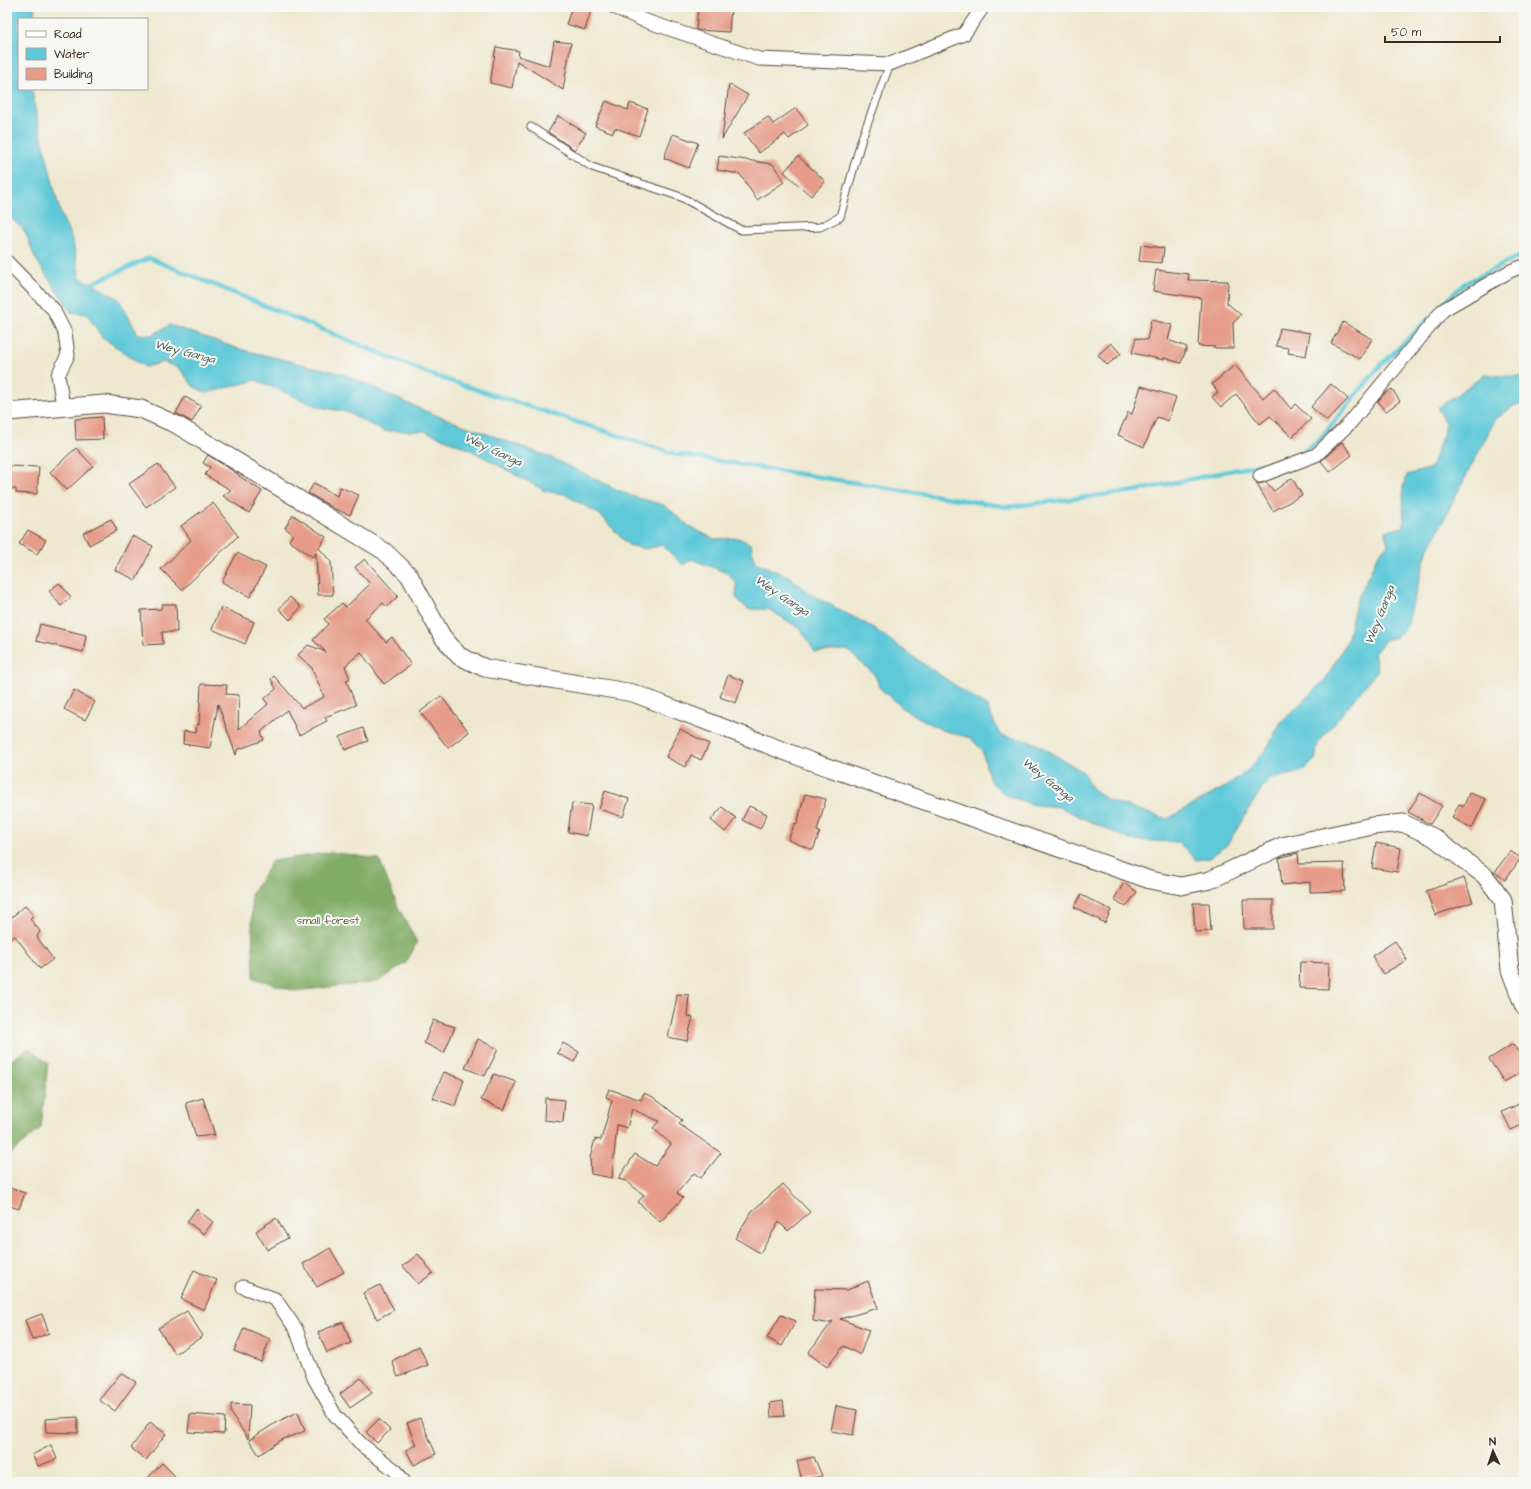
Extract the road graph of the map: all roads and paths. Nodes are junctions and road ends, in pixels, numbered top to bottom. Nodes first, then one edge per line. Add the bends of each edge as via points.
1 (614, 7) edge
2 (983, 7) edge
3 (890, 64) junction
4 (531, 127) dead end
5 (7, 262) edge
6 (1524, 266) edge
7 (63, 406) junction
8 (7, 412) edge
9 (1260, 476) dead end
10 (1524, 1007) edge
11 (243, 1287) dead end
12 (404, 1482) edge

1 - 3 street via 643,20 759,59
2 - 3 street via 964,34
3 - 4 lane via 862,138 840,217 820,227 741,230 681,197 592,167
5 - 7 street via 53,309 65,333 68,355 58,375
6 - 9 street via 1510,271 1443,310 1350,423 1316,455
7 - 8 street
7 - 10 street via 104,404 141,409 177,425 384,551 409,575 442,636 459,656 485,668 633,693 810,761 1150,880 1181,886 1210,880 1282,846 1372,826 1403,823 1433,837 1485,876 1503,900 1510,970
11 - 12 street via 275,1299 296,1329 314,1378 335,1415 362,1444 396,1470

